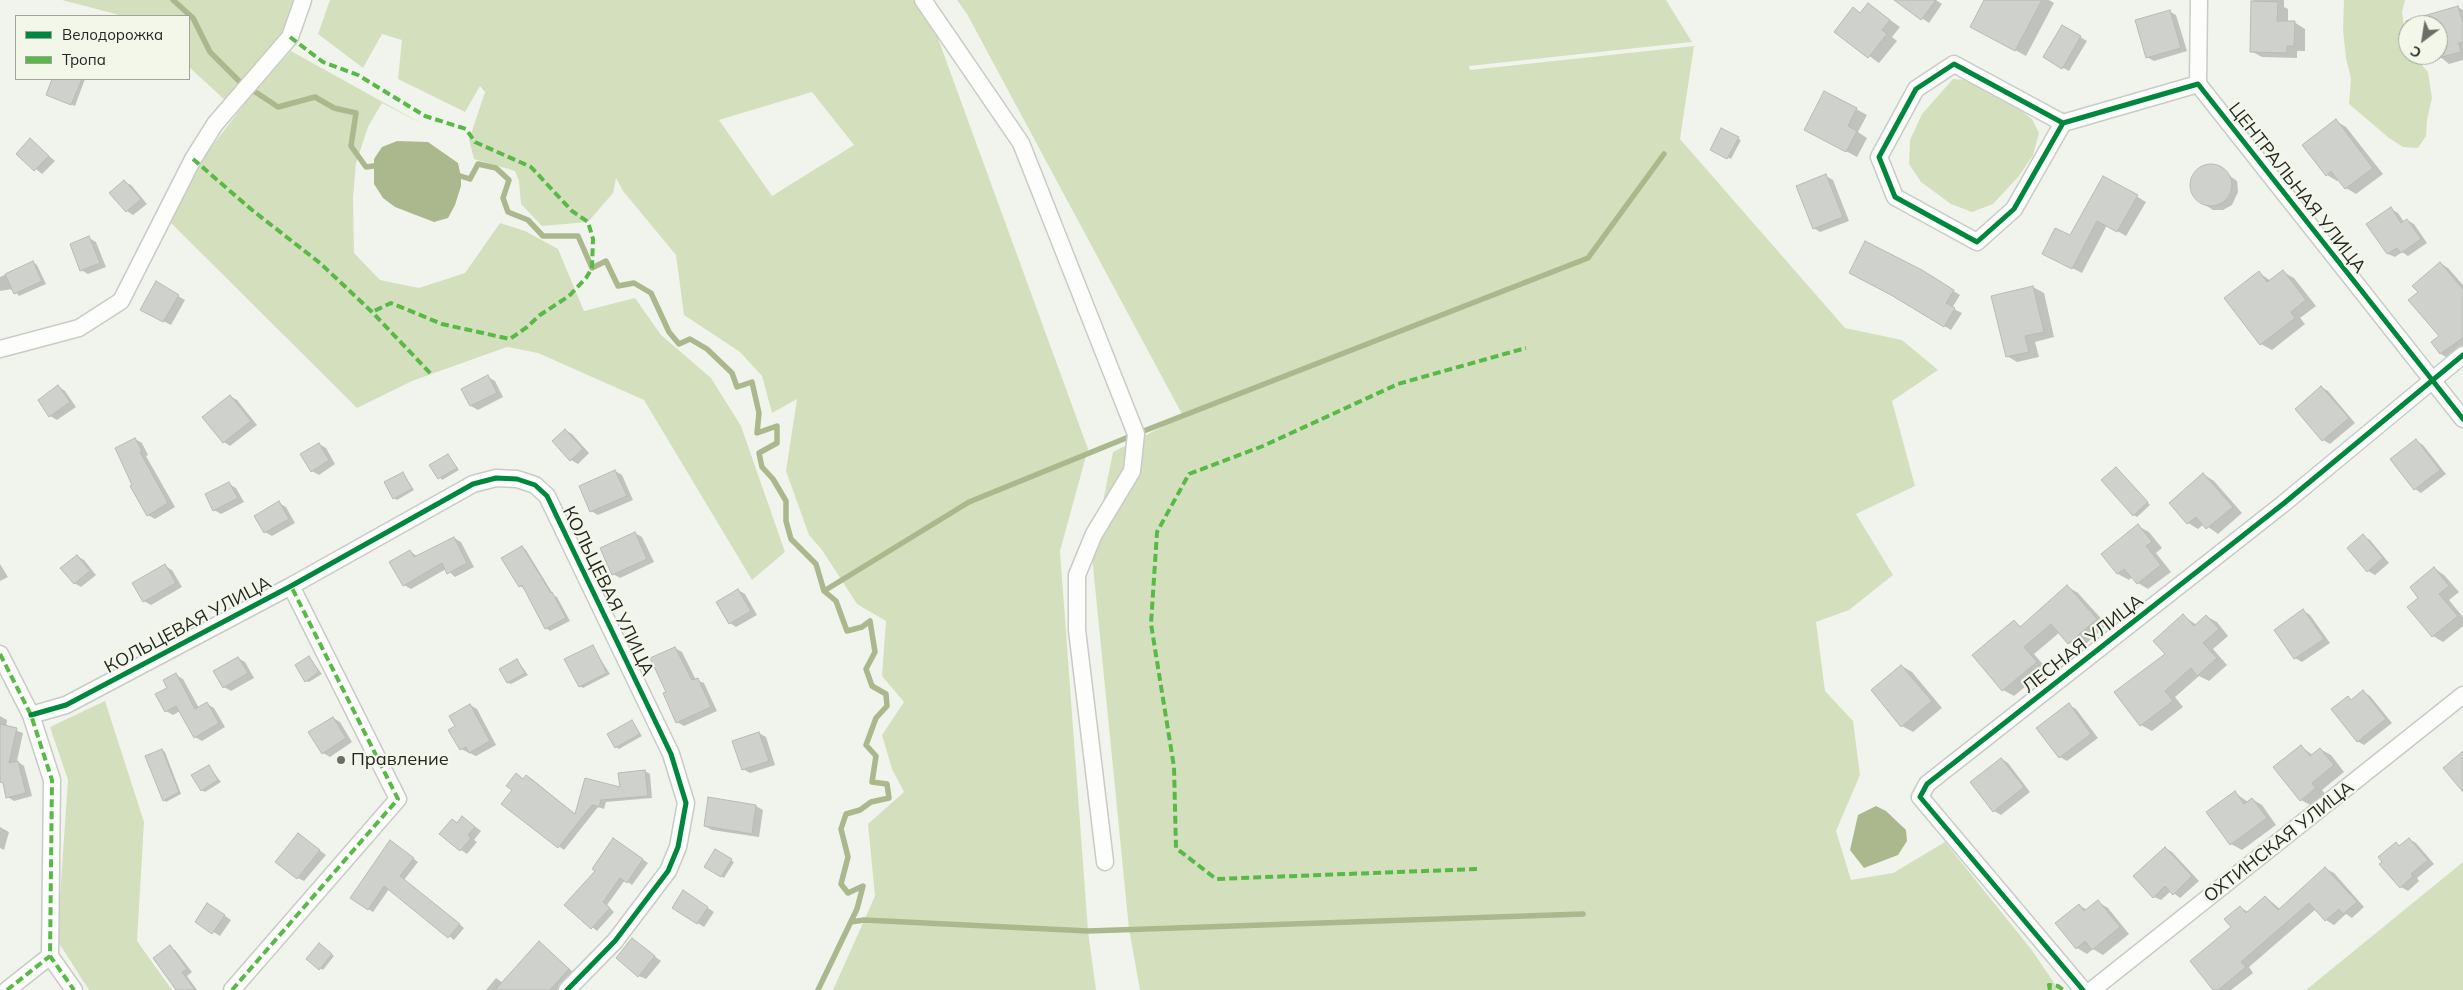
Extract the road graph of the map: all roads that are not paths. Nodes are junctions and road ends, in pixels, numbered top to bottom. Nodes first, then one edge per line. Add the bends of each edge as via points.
1 (304, 0) edge
2 (923, 0) edge
3 (2200, 0) edge
4 (2198, 84) junction
5 (2063, 123) junction
6 (0, 349) edge
7 (2463, 355) edge
8 (2432, 382) junction
9 (2463, 419) edge
10 (291, 586) junction
11 (0, 654) edge
12 (2463, 695) edge
13 (30, 715) junction
14 (1105, 862) dead end
15 (50, 956) junction
16 (2090, 989) edge
17 (7, 990) edge
18 (74, 990) edge
19 (232, 990) edge
20 (567, 990) edge

1 - 6 street via 290,38 215,124 193,159 121,301 79,328
2 - 14 street via 1021,143 1136,434 1132,471 1094,534 1076,576 1077,630
3 - 4 street
4 - 5 street
4 - 8 street, ЦЕНТРАЛЬНАЯ УЛИЦА
5 - 5 street via 2014,209 1977,242 1895,198 1879,157 1916,89 1954,64
7 - 8 street, ЛЕСНАЯ УЛИЦА
8 - 9 street, ЦЕНТРАЛЬНАЯ УЛИЦА
8 - 16 street, ЛЕСНАЯ УЛИЦА via 1927,784 1920,797
10 - 13 street, КОЛЬЦЕВАЯ УЛИЦА via 66,705
10 - 19 street via 398,799
10 - 20 street, КОЛЬЦЕВАЯ УЛИЦА via 473,484 496,478 517,479 535,485 547,496 671,754 686,803 678,847 668,871 615,941
11 - 13 street
12 - 16 street, ОХТИНСКАЯ УЛИЦА
13 - 15 street via 52,780
15 - 17 street
15 - 18 street

